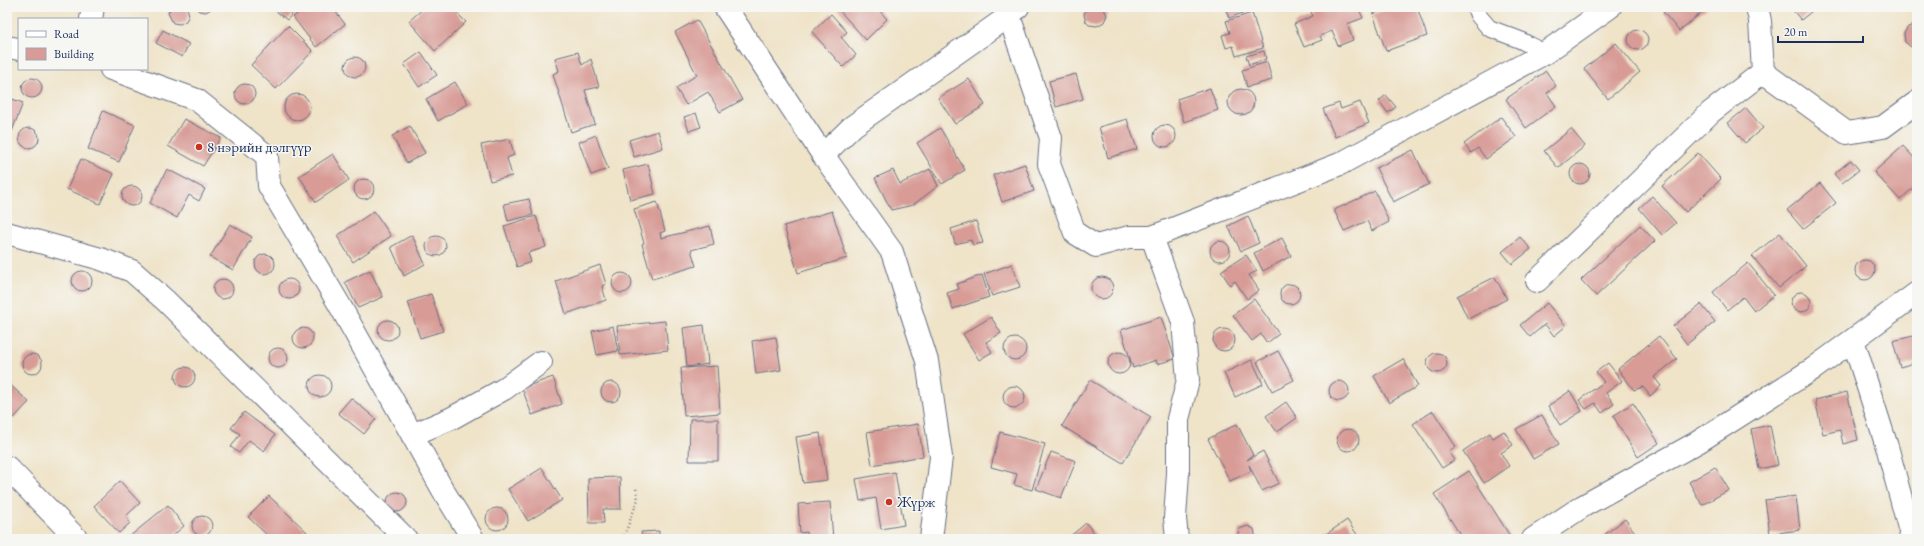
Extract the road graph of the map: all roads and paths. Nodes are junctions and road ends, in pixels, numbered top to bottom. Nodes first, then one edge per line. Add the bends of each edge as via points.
1 (93, 7) edge
2 (724, 7) edge
3 (1475, 7) edge
4 (1610, 7) edge
5 (1757, 7) edge
6 (1013, 11) edge
7 (91, 18) edge
8 (7, 48) edge
9 (18, 49) edge
10 (1545, 53) junction
11 (114, 70) edge
12 (1763, 72) junction
13 (1917, 102) edge
14 (823, 155) junction
15 (7, 234) edge
16 (1152, 237) junction
17 (1537, 281) dead end
18 (1917, 293) edge
19 (1853, 340) junction
20 (541, 362) dead end
21 (412, 435) junction
22 (7, 467) edge
23 (636, 488) dead end
24 (77, 539) edge
25 (406, 539) edge
26 (473, 539) edge
27 (623, 539) edge
28 (931, 539) edge
29 (1177, 539) edge
30 (1533, 539) edge
31 (1912, 539) edge

1 - 7 street
2 - 14 street
3 - 10 lane via 1489,28
4 - 10 street
5 - 12 street
6 - 14 street via 853,126
6 - 16 street via 1051,138 1049,164 1075,233 1096,246 1129,237
8 - 9 street
10 - 16 street via 1340,164
11 - 21 street via 197,100 267,156 269,186
12 - 13 street via 1847,133 1882,127
12 - 17 street via 1711,112
14 - 28 street via 892,252 927,361 941,457
15 - 25 street via 101,259 132,271 166,301
16 - 29 street via 1183,322 1188,380 1178,419 1175,518
18 - 19 street
19 - 30 street via 1813,369 1711,434 1583,506
19 - 31 street via 1888,450
20 - 21 street via 504,389 452,418
21 - 26 street
22 - 24 street
23 - 27 path via 638,499

